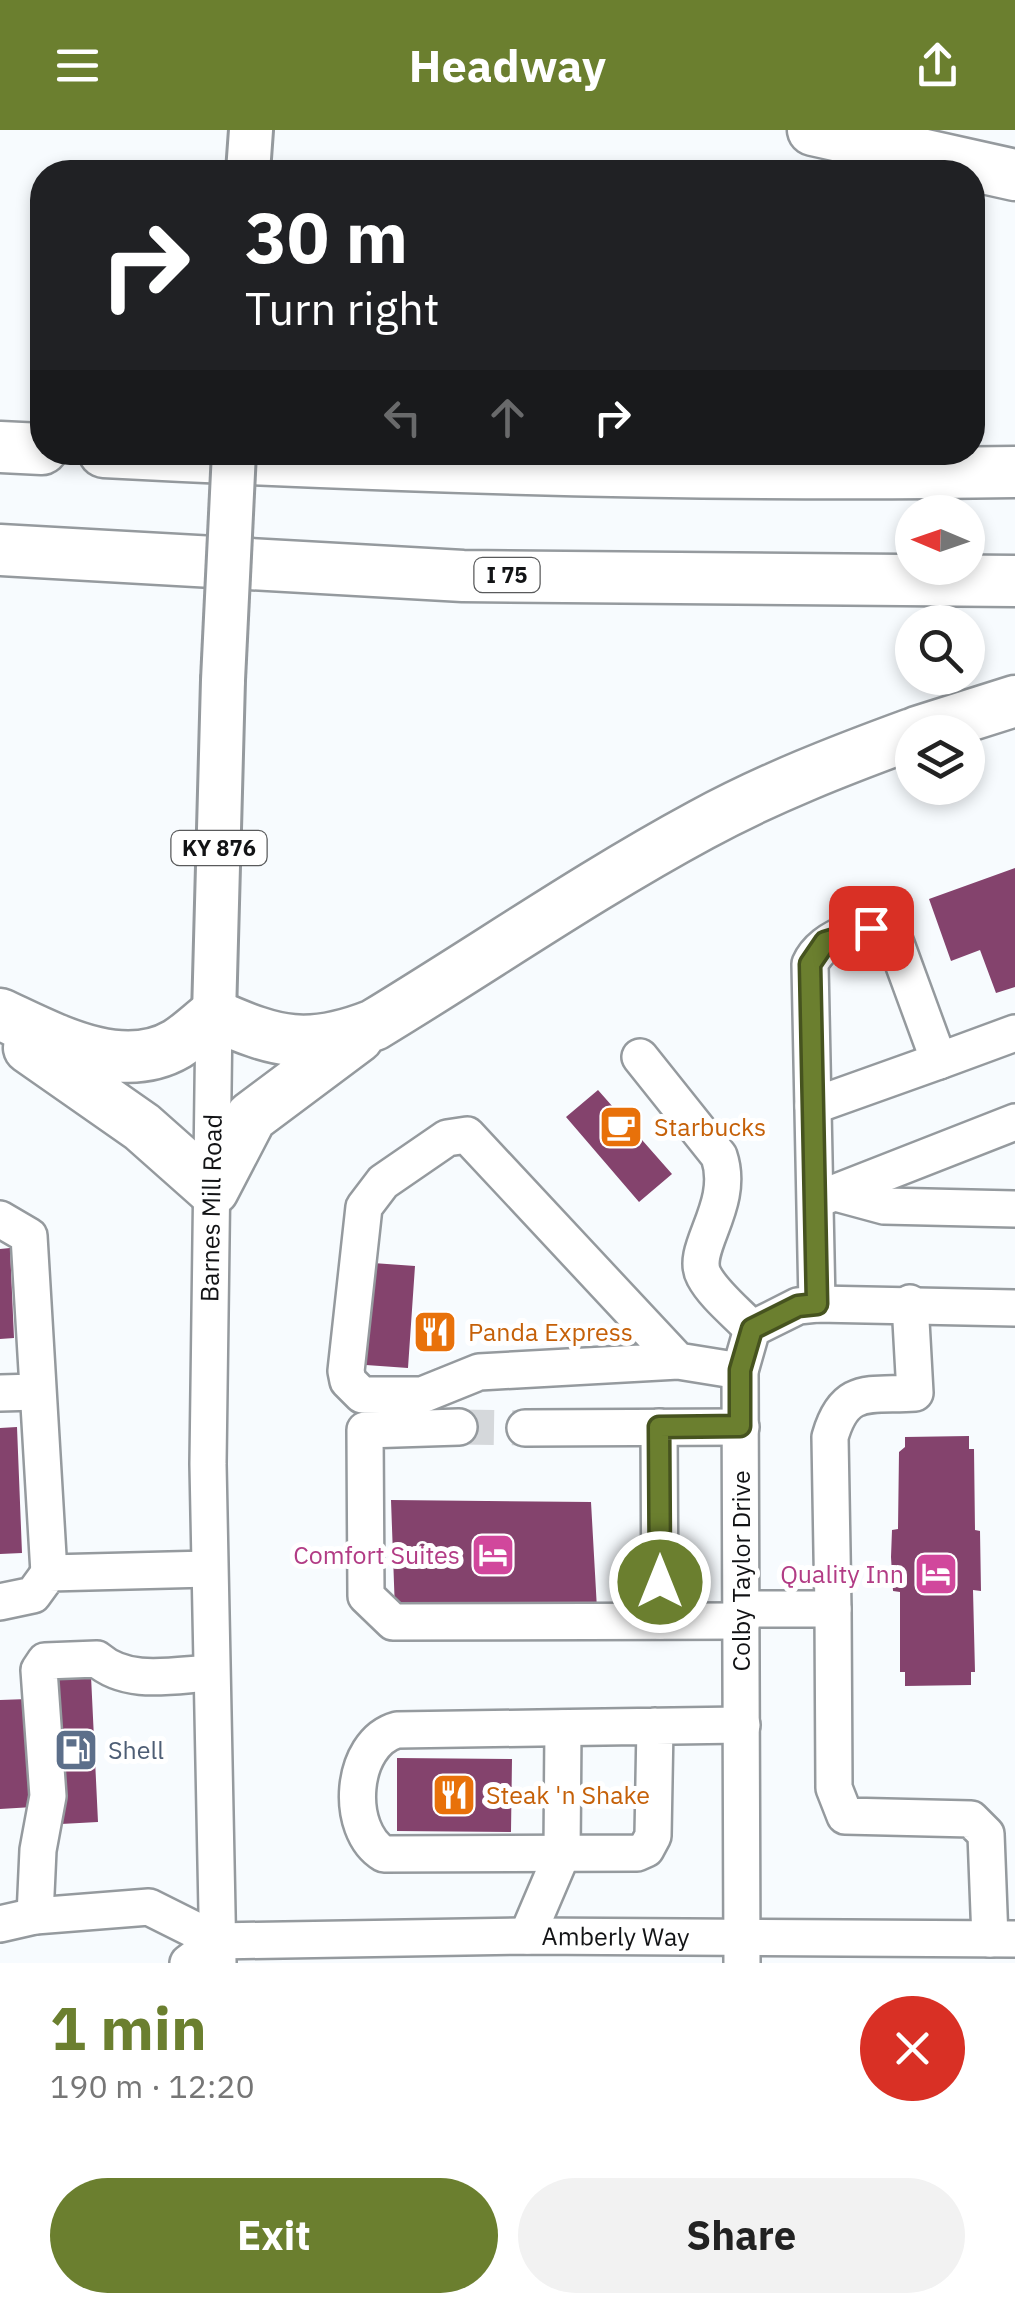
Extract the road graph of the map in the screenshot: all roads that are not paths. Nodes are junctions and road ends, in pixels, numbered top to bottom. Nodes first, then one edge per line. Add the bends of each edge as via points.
1 (251, 130) edge
2 (814, 130) edge
3 (249, 160) edge
4 (945, 160) edge
5 (985, 169) edge
6 (1015, 176) edge
7 (0, 447) edge
8 (30, 449) edge
9 (233, 465) edge
10 (367, 465) edge
11 (1015, 472) edge
12 (0, 550) edge
13 (1015, 582) edge
14 (1015, 701) edge
15 (971, 715) edge
16 (895, 741) edge
17 (0, 1014) edge
18 (214, 1015) junction
19 (374, 1024) junction
20 (0, 1028) edge
21 (1015, 1033) edge
22 (640, 1058) dead end
23 (939, 1061) junction
24 (813, 1106) junction
25 (1015, 1122) edge
26 (212, 1190) junction
27 (826, 1196) junction
28 (1015, 1209) edge
29 (0, 1219) edge
30 (910, 1303) junction
31 (817, 1304) junction
32 (1015, 1308) edge
33 (752, 1329) junction
34 (678, 1361) junction
35 (740, 1370) junction
36 (38, 1392) junction
37 (0, 1393) edge
38 (740, 1426) junction
39 (459, 1427) tunnel mouth
40 (659, 1427) junction
41 (525, 1428) tunnel mouth
42 (209, 1569) junction
43 (49, 1574) junction
44 (0, 1602) edge
45 (833, 1610) junction
46 (742, 1615) junction
47 (660, 1621) junction
48 (211, 1672) junction
49 (742, 1725) junction
50 (655, 1726) junction
51 (563, 1728) junction
52 (562, 1854) junction
53 (35, 1916) junction
54 (0, 1924) edge
55 (527, 1936) junction
56 (1002, 1939) edge
57 (486, 1949) edge
58 (742, 1950) edge
59 (847, 1951) edge
60 (218, 1952) edge
61 (188, 1963) edge

1 - 3 main road
2 - 4 highway
5 - 6 highway
7 - 8 highway
9 - 18 main road, Barnes Mill Road / KY 876, bridge
10 - 11 highway
12 - 13 highway, I 75 via 463,576
14 - 15 highway
16 - 19 highway via 706,822
17 - 18 highway via 106,1056 130,1057 177,1044
18 - 19 highway via 262,1037 297,1043 337,1039
18 - 26 street, Barnes Mill Road / KY 876
19 - 26 highway via 251,1116
20 - 26 highway via 142,1126
21 - 23 street
22 - 33 street via 719,1156 724,1196 700,1263 704,1277
23 - 24 street
23 - 24 street via 885,931 871,928 825,942 810,964
24 - 27 street
25 - 27 street
26 - 42 street, Barnes Mill Road / KY 876
27 - 28 street via 884,1206
27 - 31 street
29 - 36 street via 28,1236
30 - 31 street
30 - 32 street
30 - 45 street via 915,1394 852,1397 838,1410 830,1437
31 - 33 street
33 - 35 street, Colby Taylor Drive
34 - 34 street via 467,1135 446,1138 383,1182 364,1208 346,1371 362,1394 422,1395 479,1372
34 - 35 street
35 - 38 street, Colby Taylor Drive
36 - 37 street
36 - 43 street
38 - 40 street
38 - 46 street, Colby Taylor Drive
39 - 47 street via 365,1430 366,1596 379,1609 393,1622
40 - 41 street
40 - 47 street
42 - 43 street
42 - 48 street, Barnes Mill Road / KY 876
43 - 44 street via 33,1595
45 - 46 street
45 - 56 street via 834,1788 845,1816 971,1819 986,1834
46 - 47 street
46 - 49 street, Colby Taylor Drive
48 - 53 street via 136,1677 97,1659 45,1660 39,1670 48,1796
48 - 60 street, Barnes Mill Road / KY 876
49 - 50 street
49 - 58 street, Colby Taylor Drive
50 - 51 street
50 - 52 street via 653,1836 646,1849
51 - 52 street
51 - 52 street via 381,1734 365,1756 359,1790 362,1827 384,1854
52 - 55 street
53 - 54 street
53 - 60 street via 148,1907
55 - 57 street, Amberly Way
55 - 58 street, Amberly Way
56 - 59 street, Amberly Way
57 - 60 street, Amberly Way
58 - 59 street, Amberly Way
60 - 61 street

